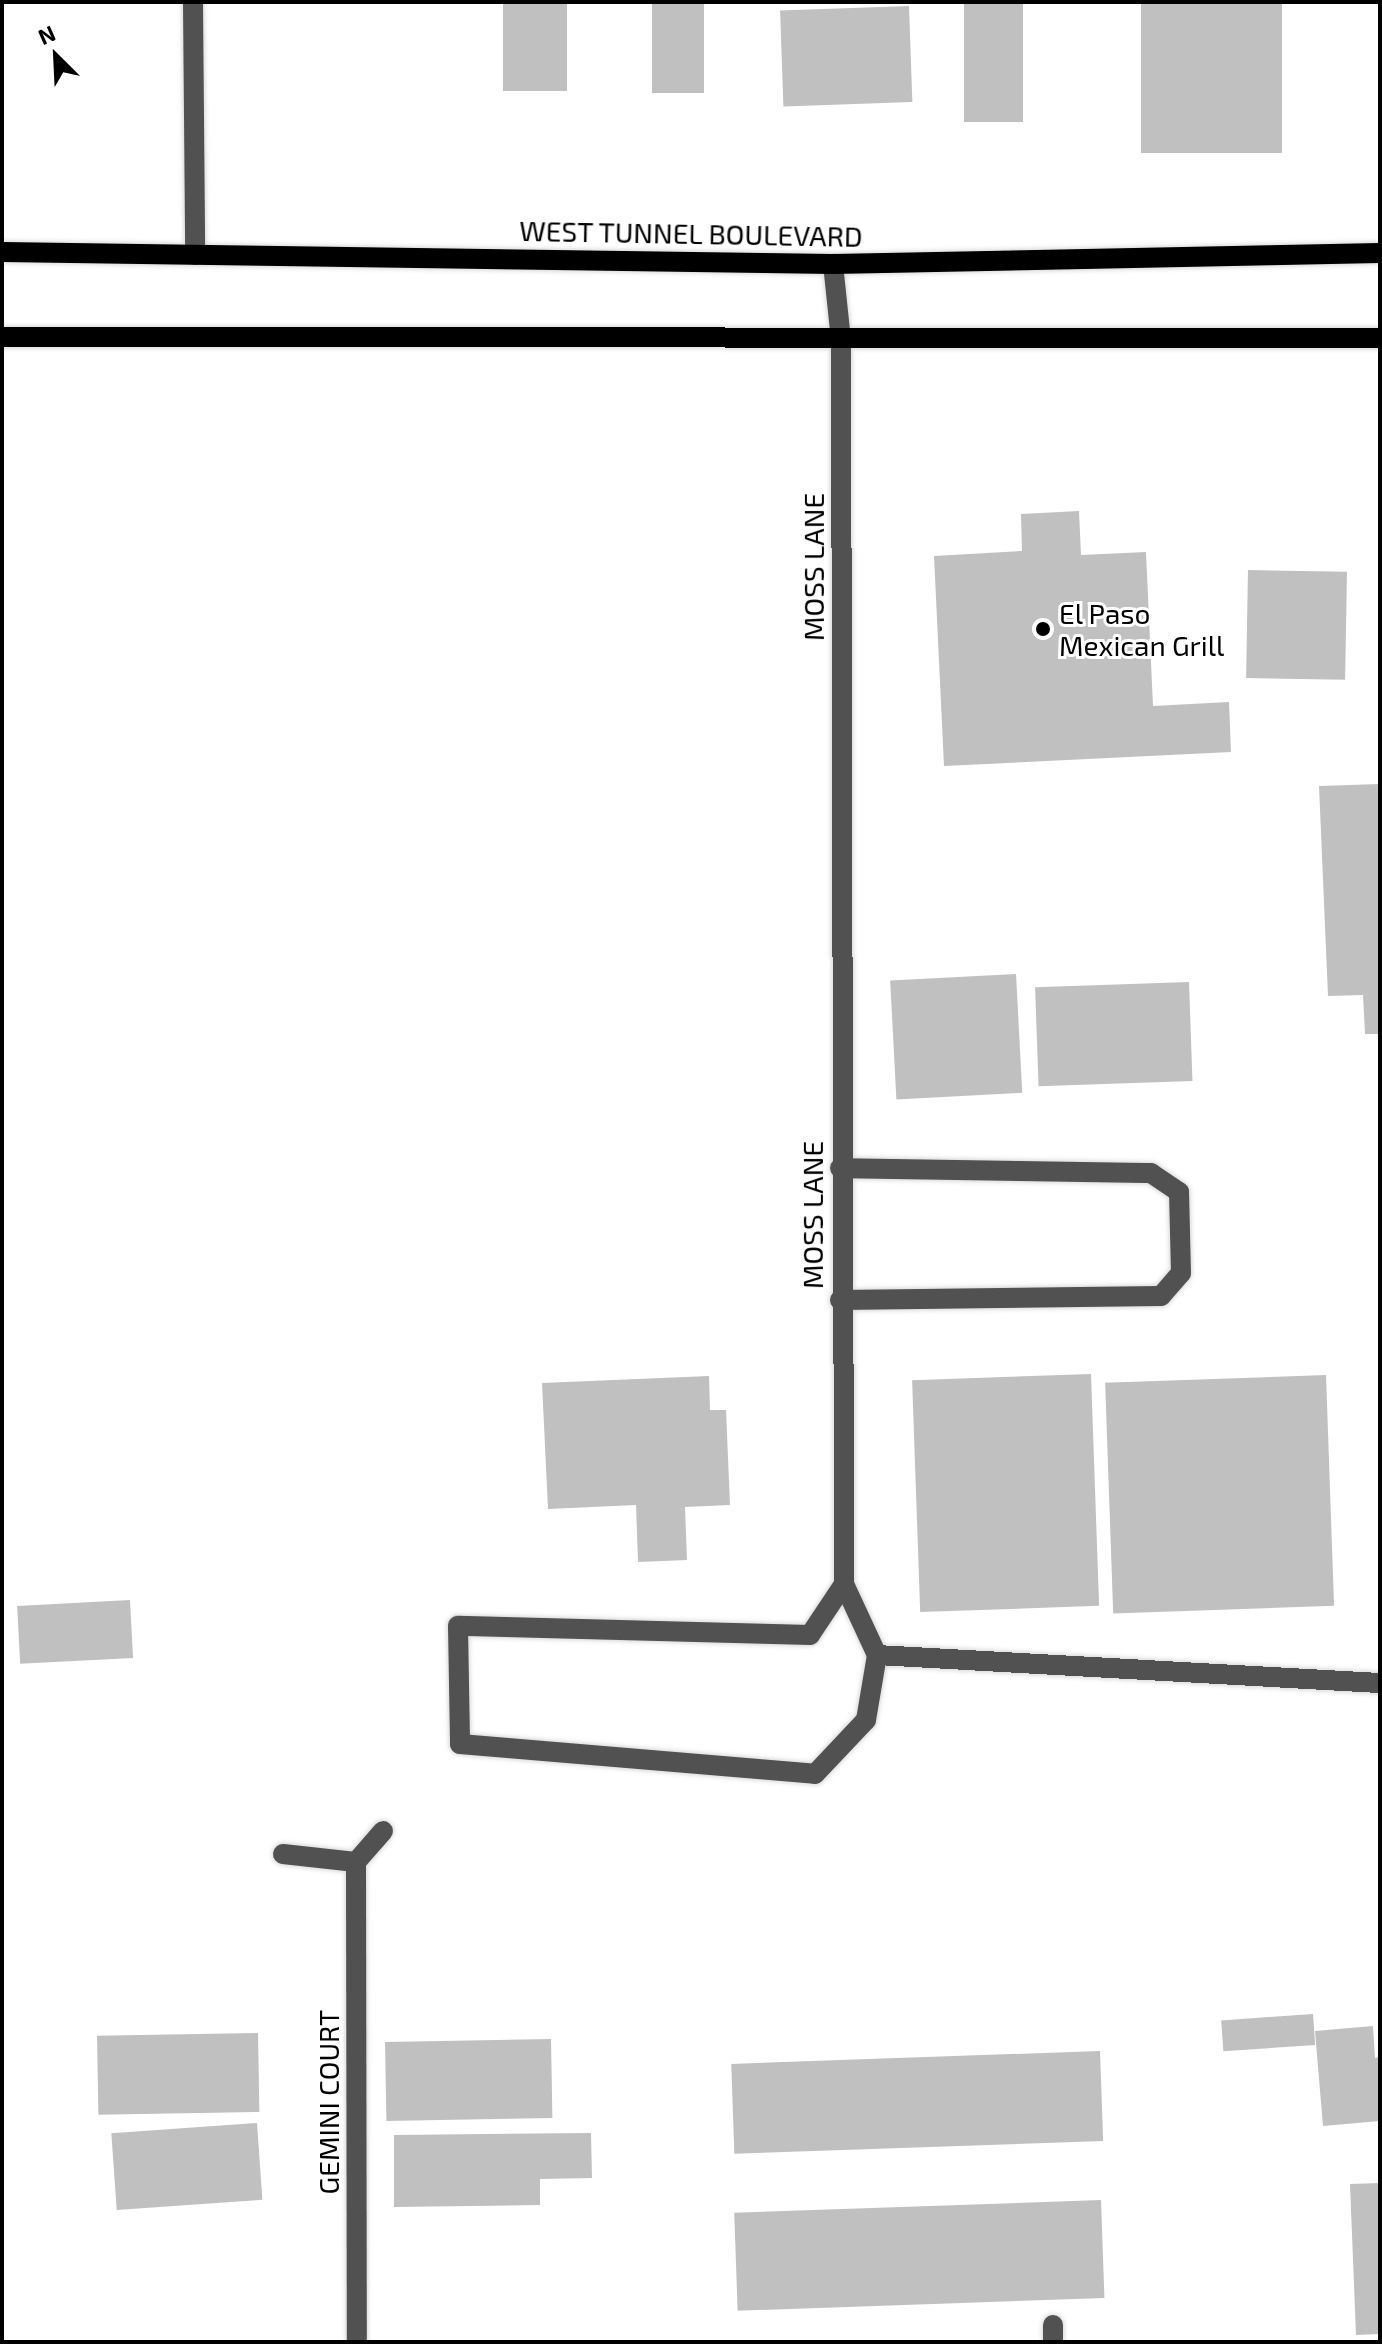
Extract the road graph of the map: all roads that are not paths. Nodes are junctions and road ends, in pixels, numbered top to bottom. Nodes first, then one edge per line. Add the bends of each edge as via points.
1 (193, 2) edge
2 (2, 252) edge
3 (1380, 253) edge
4 (195, 255) junction
5 (833, 264) junction
6 (2, 337) edge
7 (1380, 338) edge
8 (841, 340) junction
9 (840, 1168) junction
10 (840, 1300) junction
11 (844, 1584) junction
12 (877, 1655) junction
13 (1380, 1683) edge
14 (383, 1831) dead end
15 (283, 1854) dead end
16 (356, 1862) junction
17 (357, 2342) edge

1 - 4 street
2 - 4 main road, WEST TUNNEL BOULEVARD
3 - 5 main road, WEST TUNNEL BOULEVARD
4 - 5 main road, WEST TUNNEL BOULEVARD
5 - 8 street, MOSS LANE
6 - 8 main road
7 - 8 main road
8 - 9 street, MOSS LANE
9 - 10 street, MOSS LANE
9 - 10 street via 1151,1173 1179,1192 1181,1273 1161,1296
10 - 11 street, MOSS LANE
11 - 12 street, MOSS LANE
11 - 12 street via 810,1635 458,1626 460,1744 815,1774 866,1720
12 - 13 street
14 - 16 street
15 - 16 street
16 - 17 street, GEMINI COURT

